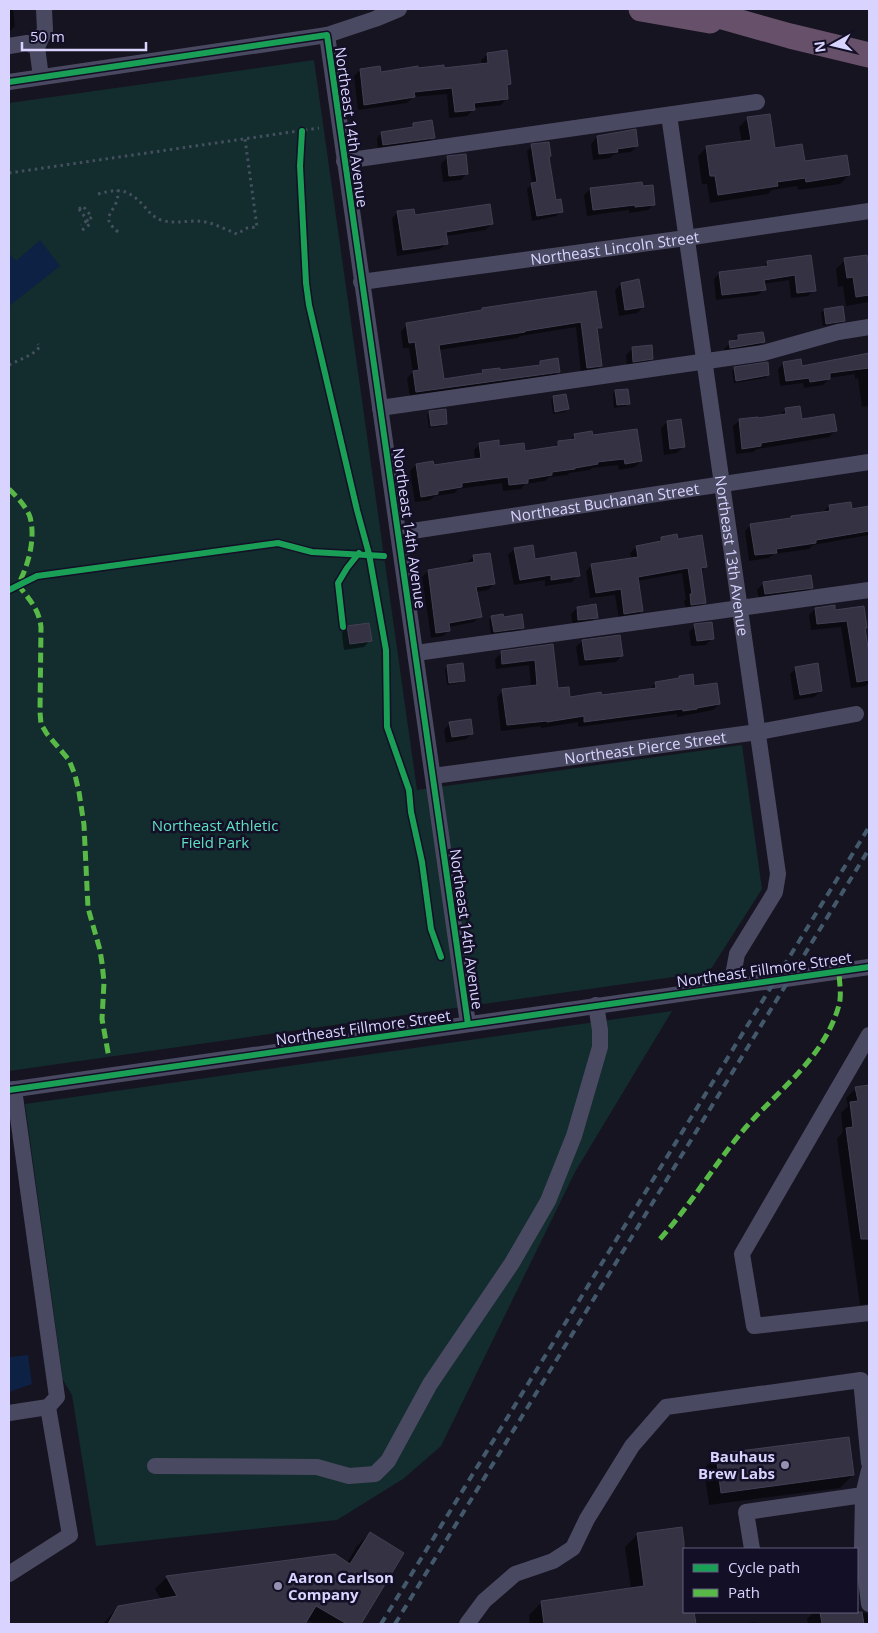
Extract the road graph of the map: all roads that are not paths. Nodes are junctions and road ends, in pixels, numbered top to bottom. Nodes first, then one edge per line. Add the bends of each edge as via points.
1 (44, 9) edge
2 (399, 9) edge
3 (642, 9) edge
4 (694, 9) edge
5 (327, 35) junction
6 (790, 36) junction
7 (9, 46) edge
8 (37, 47) junction
9 (869, 55) edge
10 (41, 77) junction
11 (9, 82) edge
12 (757, 102) dead end
13 (669, 115) junction
14 (344, 161) junction
15 (869, 211) edge
16 (686, 238) junction
17 (361, 282) junction
18 (869, 327) edge
19 (705, 362) junction
20 (380, 408) junction
21 (869, 462) edge
22 (721, 484) junction
23 (399, 533) junction
24 (869, 590) edge
25 (740, 607) junction
26 (416, 653) junction
27 (856, 714) dead end
28 (758, 732) junction
29 (433, 776) junction
30 (869, 967) edge
31 (730, 986) junction
32 (596, 1005) junction
33 (468, 1024) junction
34 (869, 1035) edge
35 (11, 1089) edge
36 (869, 1313) edge
37 (48, 1408) junction
38 (9, 1413) edge
39 (869, 1463) edge
40 (155, 1466) dead end
41 (869, 1470) edge
42 (866, 1494) edge
43 (752, 1548) edge
44 (9, 1574) edge
45 (864, 1596) edge
46 (467, 1624) edge

1 - 8 street via 45,30
2 - 5 street
3 - 6 highway
4 - 6 highway
5 - 10 street
5 - 14 street, Northeast 14th Avenue
6 - 9 highway
7 - 8 street via 27,43
8 - 10 street
10 - 11 street
12 - 13 street
13 - 14 street
13 - 16 street, Northeast 13th Avenue
14 - 17 street, Northeast 14th Avenue
15 - 16 street, Northeast Lincoln Street
16 - 17 street, Northeast Lincoln Street
16 - 19 street, Northeast 13th Avenue
17 - 20 street, Northeast 14th Avenue
18 - 19 street via 838,332 763,353
19 - 20 street
19 - 22 street, Northeast 13th Avenue
20 - 23 street, Northeast 14th Avenue
21 - 22 street, Northeast Buchanan Street
22 - 23 street, Northeast Buchanan Street
22 - 25 street, Northeast 13th Avenue
23 - 26 street, Northeast 14th Avenue
24 - 25 street
25 - 26 street
25 - 28 street, Northeast 13th Avenue
26 - 29 street, Northeast 14th Avenue
27 - 28 street, Northeast Pierce Street
28 - 29 street, Northeast Pierce Street
28 - 31 street, Northeast 13th Avenue via 778,885 737,954
29 - 33 street, Northeast 14th Avenue
30 - 31 street, Northeast Fillmore Street
31 - 32 street, Northeast Fillmore Street
32 - 33 street, Northeast Fillmore Street
32 - 40 street via 600,1047 574,1136 548,1201 512,1263 430,1384 388,1461 376,1474 349,1476 317,1467
33 - 35 street, Northeast Fillmore Street
34 - 36 street via 742,1254 754,1326
35 - 37 street via 57,1397
37 - 38 street
37 - 44 street via 70,1535
39 - 46 street via 861,1380 666,1407 632,1446 572,1548 553,1561 515,1574 484,1601
41 - 42 street
42 - 43 street via 746,1512
42 - 45 street via 862,1548

